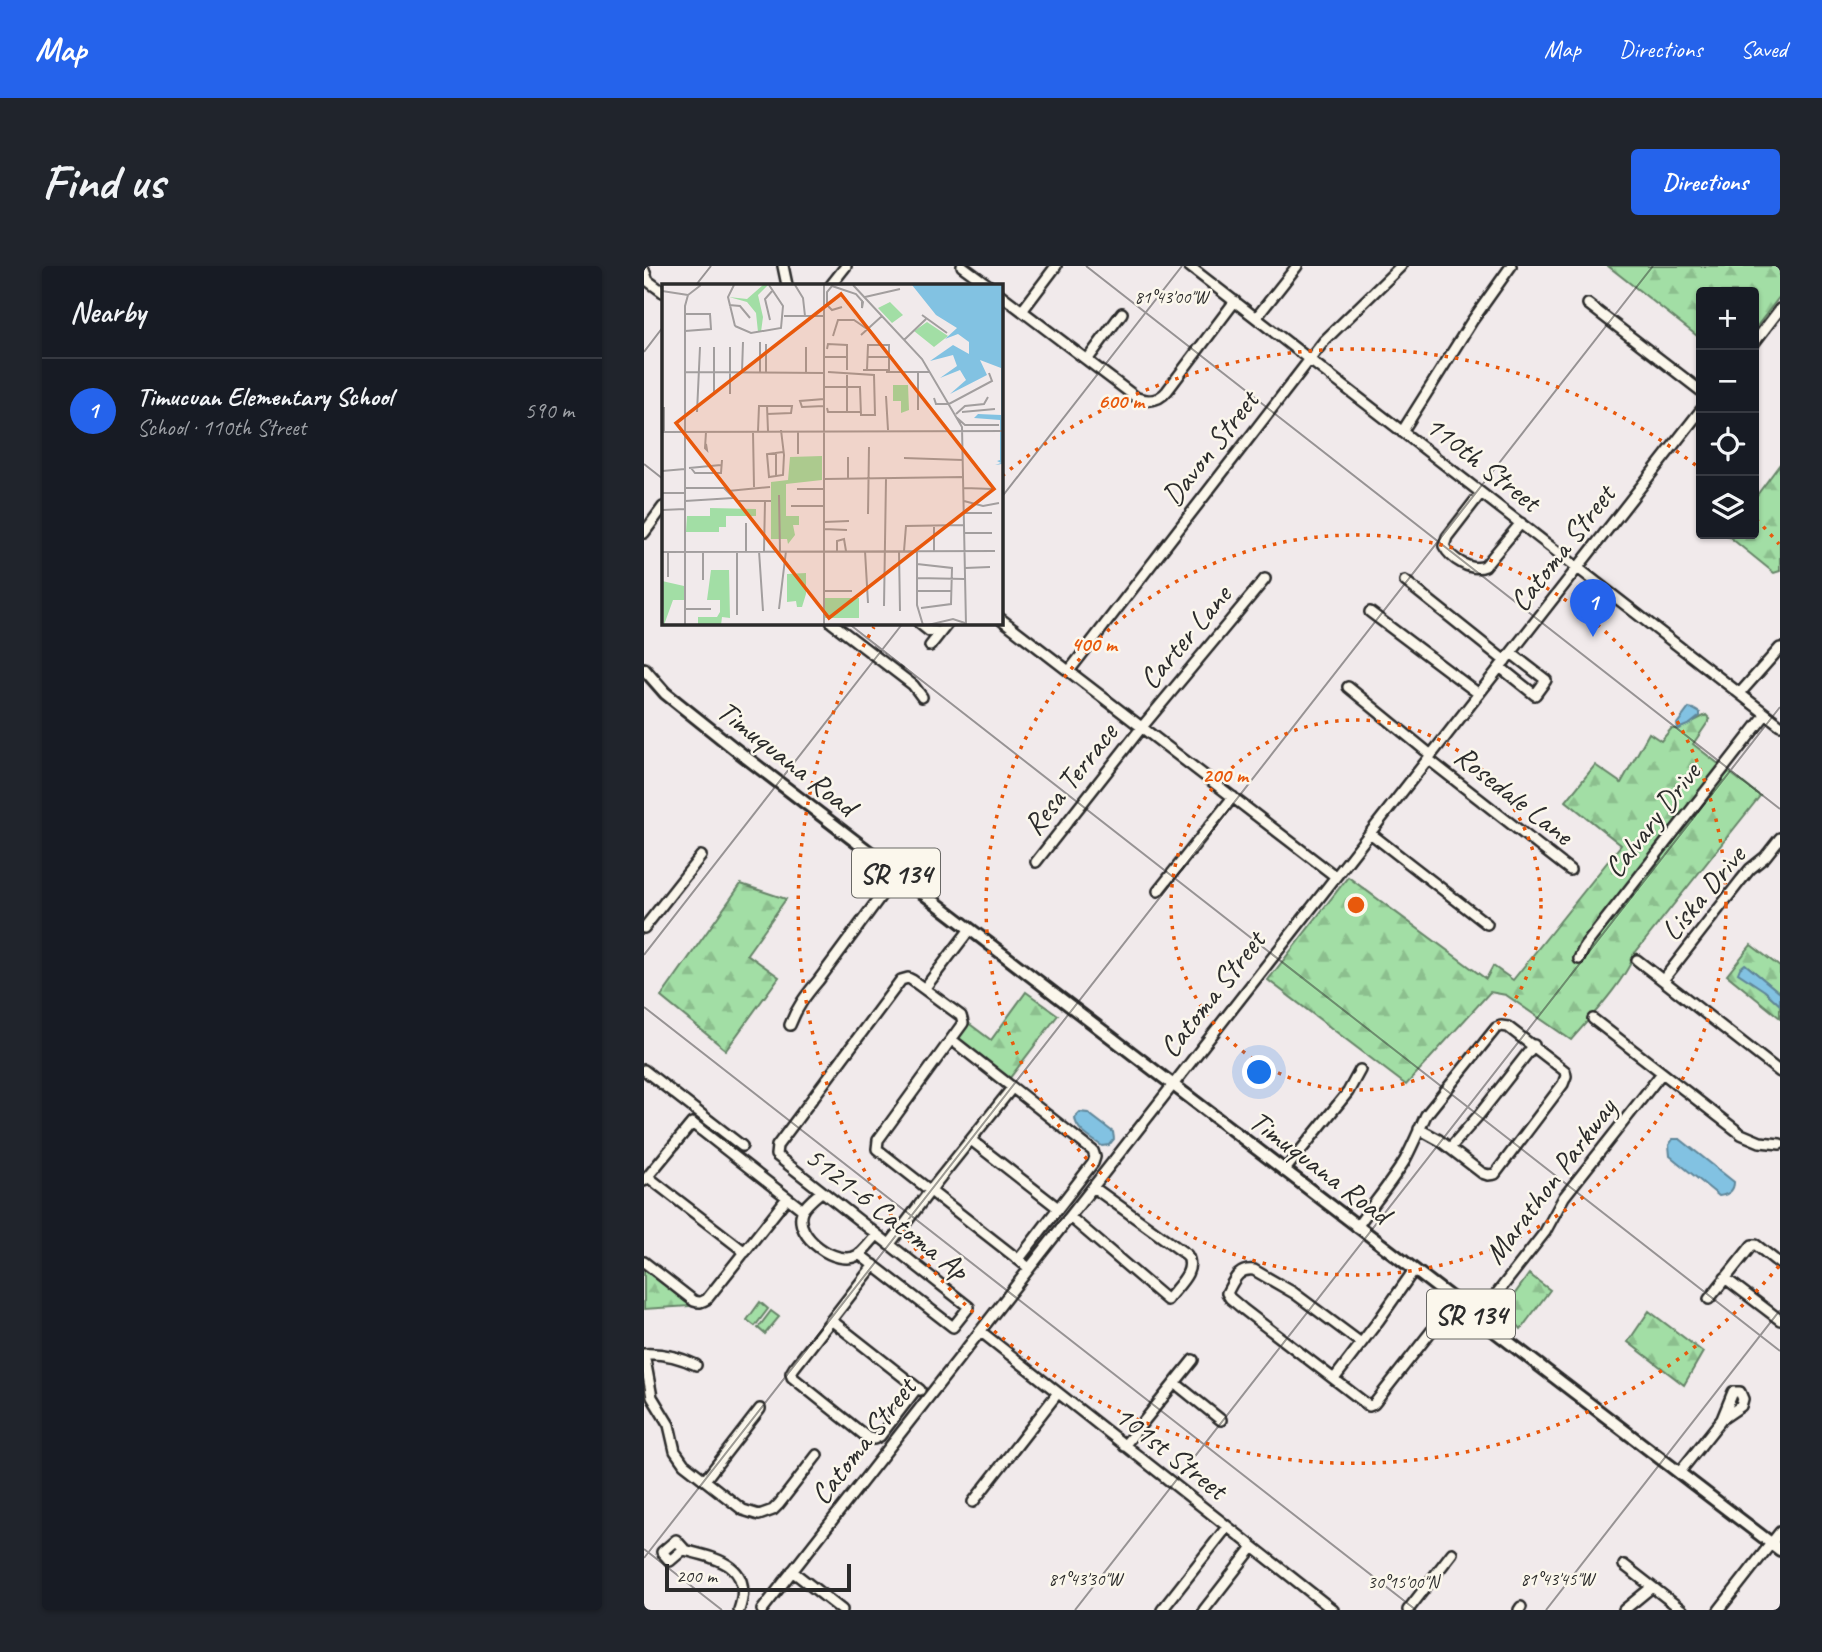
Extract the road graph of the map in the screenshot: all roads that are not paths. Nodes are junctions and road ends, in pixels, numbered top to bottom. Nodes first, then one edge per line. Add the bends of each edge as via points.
1 (783, 266) edge
2 (846, 266) edge
3 (962, 266) edge
4 (1056, 266) edge
5 (1189, 266) edge
6 (1297, 266) edge
7 (1401, 266) edge
8 (1510, 266) edge
9 (644, 270) edge
10 (787, 284) edge
11 (832, 284) edge
12 (987, 284) edge
13 (662, 291) edge
14 (1003, 297) edge
15 (1235, 301) junction
16 (1588, 304) dead end
17 (1780, 309) edge
18 (1022, 311) junction
19 (1122, 313) dead end
20 (1256, 318) junction
21 (1759, 336) edge
22 (1310, 359) junction
23 (1087, 360) junction
24 (1696, 387) edge
25 (1699, 413) edge
26 (1402, 432) junction
27 (1482, 493) junction
28 (662, 508) edge
29 (1521, 523) junction
30 (644, 533) edge
31 (1578, 568) junction
32 (1265, 579) dead end
33 (1405, 581) dead end
34 (1370, 612) dead end
35 (1003, 621) edge
36 (835, 625) edge
37 (922, 625) edge
38 (946, 625) edge
39 (940, 632) junction
40 (930, 646) dead end
41 (1780, 648) edge
42 (1505, 660) junction
43 (644, 669) edge
44 (1069, 671) junction
45 (644, 683) edge
46 (1348, 687) dead end
47 (665, 693) junction
48 (1740, 693) junction
49 (1479, 694) junction
50 (922, 697) dead end
51 (1766, 713) junction
52 (1780, 725) edge
53 (1142, 727) junction
54 (1429, 757) junction
55 (1233, 797) junction
56 (1370, 833) junction
57 (1780, 838) edge
58 (701, 856) dead end
59 (1036, 862) dead end
60 (1570, 870) dead end
61 (897, 874) junction
62 (1335, 876) junction
63 (1158, 891) dead end
64 (1487, 923) dead end
65 (644, 928) edge
66 (970, 929) junction
67 (1580, 959) dead end
68 (1637, 960) dead end
69 (1663, 980) junction
70 (924, 989) junction
71 (1593, 1019) dead end
72 (790, 1024) dead end
73 (952, 1040) junction
74 (1534, 1045) junction
75 (644, 1070) edge
76 (1360, 1070) dead end
77 (1780, 1072) edge
78 (1662, 1073) junction
79 (1172, 1085) junction
80 (1012, 1088) junction
81 (1419, 1129) junction
82 (971, 1140) junction
83 (1780, 1144) edge
84 (742, 1146) dead end
85 (1450, 1148) junction
86 (1284, 1171) junction
87 (646, 1179) edge
88 (1093, 1187) junction
89 (930, 1190) junction
90 (821, 1192) junction
91 (787, 1198) junction
92 (1058, 1208) junction
93 (803, 1210) junction
94 (1070, 1217) junction
95 (1357, 1227) junction
96 (877, 1235) junction
97 (889, 1245) junction
98 (745, 1252) junction
99 (859, 1254) junction
100 (1019, 1259) junction
101 (644, 1262) edge
102 (1780, 1264) edge
103 (874, 1265) junction
104 (1030, 1268) junction
105 (1414, 1270) junction
106 (1725, 1278) junction
107 (1709, 1298) dead end
108 (1455, 1301) junction
109 (1477, 1319) junction
110 (831, 1320) junction
111 (1780, 1320) edge
112 (980, 1331) junction
113 (1361, 1343) junction
114 (644, 1354) edge
115 (1193, 1360) dead end
116 (696, 1365) dead end
117 (1334, 1379) junction
118 (1175, 1383) junction
119 (917, 1388) junction
120 (1057, 1394) junction
121 (929, 1397) junction
122 (760, 1409) dead end
123 (1722, 1419) dead end
124 (1221, 1420) dead end
125 (1124, 1446) junction
126 (817, 1455) dead end
127 (1679, 1473) junction
128 (705, 1480) junction
129 (973, 1502) dead end
130 (1227, 1527) junction
131 (1780, 1532) edge
132 (1253, 1547) junction
133 (1775, 1547) edge
134 (684, 1549) dead end
135 (1452, 1553) dead end
136 (1624, 1564) dead end
137 (792, 1571) junction
138 (1652, 1587) junction
139 (1327, 1608) edge
140 (739, 1610) edge
141 (762, 1610) edge
142 (842, 1610) edge
143 (1162, 1610) edge
144 (1204, 1610) edge
145 (1408, 1610) edge
146 (1624, 1610) edge
147 (1682, 1610) edge
148 (1719, 1610) edge

1 - 10 street
2 - 11 street
3 - 12 street
4 - 18 street
5 - 15 street, 110th Street
6 - 20 street
7 - 22 street, Davon Street via 1329,334
8 - 26 street
9 - 13 street via 648,281
14 - 18 street
15 - 20 street, 110th Street
15 - 23 street via 1167,391 1151,401 1137,398
16 - 24 street
17 - 21 street
18 - 23 street
19 - 23 street
20 - 22 street, 110th Street
22 - 26 street, 110th Street
22 - 44 street, Davon Street
25 - 31 street, Catoma Street
26 - 27 street, 110th Street
27 - 29 street, 110th Street
27 - 29 street via 1447,537 1444,546 1450,555 1474,568 1485,566
28 - 30 street
29 - 31 street, 110th Street
31 - 42 street, Catoma Street
31 - 48 street, 110th Street
32 - 53 street, Carter Lane
33 - 42 street
34 - 49 street
35 - 44 street
36 - 50 street via 913,685
37 - 39 street
38 - 39 street
39 - 40 street
41 - 48 street
42 - 49 street, Catoma Street
43 - 47 main road, Timuquana Road / SR 134
44 - 53 street
45 - 47 main road, Timuquana Road / SR 134
46 - 54 street, Rosedale Lane
47 - 61 main road, Timuquana Road / SR 134
48 - 51 street, 110th Street
49 - 54 street, Catoma Street
51 - 52 street, 110th Street
51 - 67 street, Calvary Drive via 1585,946
53 - 55 street
53 - 59 street, Resa Terrace
54 - 56 street, Catoma Street
54 - 60 street, Rosedale Lane
55 - 62 street
55 - 63 street
56 - 62 street, Catoma Street
56 - 64 street
57 - 69 street, Liska Drive
58 - 65 street
61 - 66 main road, Timuquana Road / SR 134
61 - 72 street via 806,994
62 - 79 street, Catoma Street
66 - 70 street
66 - 79 main road, Timuquana Road / SR 134
68 - 69 street
69 - 77 street
70 - 73 street, 5121-6 Catoma Ap via 963,1019
70 - 90 street, 5121-6 Catoma Ap via 908,978 901,980 777,1146 776,1155
71 - 78 street
73 - 80 street
73 - 89 street, 5121-6 Catoma Ap via 876,1144 879,1152
74 - 81 street via 1508,1027 1496,1028
74 - 85 street
74 - 85 street via 1565,1071 1565,1080 1495,1174 1482,1172
75 - 84 street
76 - 86 street via 1348,1092
78 - 83 street via 1741,1135
78 - 109 street, Marathon Parkway via 1564,1197 1545,1233
79 - 86 main road, Timuquana Road / SR 134
79 - 88 street, Catoma Street
80 - 82 street
80 - 92 street via 1093,1151 1093,1163
81 - 85 street
81 - 95 street via 1405,1160
82 - 89 street
82 - 92 street
86 - 95 main road, Timuquana Road / SR 134
87 - 91 street via 692,1123
87 - 98 street
88 - 94 street, Catoma Street
88 - 94 street via 1188,1255 1189,1271 1167,1300
89 - 97 street
89 - 100 street, 5121-6 Catoma Ap
90 - 93 street
90 - 96 street, 5121-6 Catoma Ap
91 - 93 street
91 - 98 street
92 - 100 street
93 - 99 street via 803,1226 814,1244 839,1257
94 - 104 street, Catoma Street
95 - 105 main road, Timuquana Road / SR 134
96 - 97 street, 5121-6 Catoma Ap
96 - 99 street
97 - 103 street, 5121-6 Catoma Ap via 969,1307 953,1327
98 - 101 street via 707,1299 698,1303
99 - 103 street
100 - 104 street, 5121-6 Catoma Ap
102 - 106 street via 1752,1245
103 - 110 street
104 - 112 street, Catoma Street
105 - 108 main road, Timuquana Road / SR 134
105 - 113 street
106 - 107 street
106 - 111 street
108 - 109 main road, Timuquana Road / SR 134
108 - 117 street via 1372,1406
109 - 127 main road, Timuquana Road / SR 134
110 - 119 street
110 - 119 street via 792,1373 827,1406 874,1440
112 - 120 street, 101st Street
112 - 121 street, Catoma Street
113 - 117 street
113 - 117 street via 1294,1293 1254,1270 1244,1270 1236,1277 1227,1293 1230,1298
114 - 116 street via 667,1354
114 - 128 street via 652,1397 669,1425 675,1451
115 - 118 street
118 - 124 street
118 - 125 street
119 - 121 street
120 - 125 street, 101st Street
120 - 129 street
121 - 137 street, Catoma Street
122 - 128 street
123 - 127 street
125 - 130 street, 101st Street
126 - 128 street via 766,1518 743,1510
127 - 133 main road, Timuquana Road / SR 134
130 - 132 street, 101st Street
130 - 143 street
131 - 133 street
132 - 139 street, 101st Street
132 - 144 street
133 - 148 street
134 - 140 street via 718,1559 735,1571 743,1588
135 - 145 street
136 - 138 street
137 - 141 street, Catoma Street
137 - 142 street
138 - 146 street
138 - 147 street

